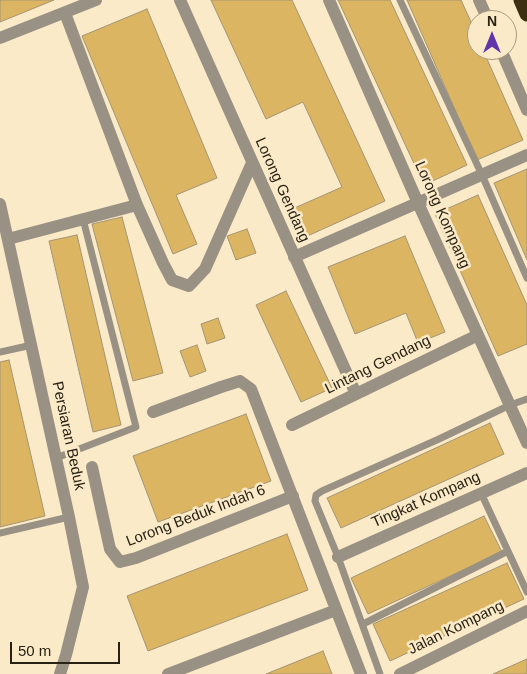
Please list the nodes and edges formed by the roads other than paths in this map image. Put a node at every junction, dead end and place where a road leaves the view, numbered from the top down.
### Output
1 (96, 0) edge
2 (180, 0) edge
3 (328, 0) edge
4 (400, 0) edge
5 (521, 0) edge
6 (65, 13) junction
7 (527, 14) edge
8 (0, 38) edge
9 (505, 60) edge
10 (527, 110) edge
11 (527, 155) edge
12 (252, 163) junction
13 (482, 175) junction
14 (418, 203) junction
15 (0, 204) edge
16 (137, 205) junction
17 (83, 219) junction
18 (8, 239) junction
19 (294, 257) junction
20 (527, 278) edge
21 (478, 335) junction
22 (32, 345) junction
23 (0, 352) edge
24 (356, 394) junction
25 (527, 399) edge
26 (510, 405) junction
27 (153, 412) dead end
28 (292, 425) dead end
29 (527, 443) edge
30 (56, 458) junction
31 (92, 467) dead end
32 (527, 473) edge
33 (481, 493) junction
34 (293, 496) junction
35 (70, 517) junction
36 (0, 533) edge
37 (508, 551) junction
38 (338, 557) junction
39 (527, 592) edge
40 (336, 610) junction
41 (527, 611) edge
42 (363, 624) junction
43 (60, 674) edge
44 (168, 674) edge
45 (361, 674) edge
46 (380, 674) edge
47 (400, 674) edge

1 - 6 street
2 - 12 street, Lorong Gendang
3 - 14 street, Lorong Kompang
4 - 13 lane
5 - 7 highway
6 - 8 street
6 - 16 street
9 - 10 street
11 - 13 street
12 - 16 street
12 - 19 street, Lorong Gendang
13 - 14 street
13 - 20 lane
14 - 19 street
14 - 21 street, Lorong Kompang
15 - 18 street, Persiaran Beduk
16 - 17 street
17 - 18 street
17 - 30 lane
18 - 22 street, Persiaran Beduk
19 - 24 street, Lorong Gendang
21 - 24 street, Lintang Gendang
21 - 26 street, Lorong Kompang
22 - 23 lane
22 - 30 street, Persiaran Beduk
24 - 28 street, Lintang Gendang
25 - 26 lane
26 - 29 street, Lorong Kompang
26 - 38 lane
27 - 34 street
30 - 35 street, Persiaran Beduk
31 - 34 street, Lorong Beduk Indah 6
32 - 33 street, Tingkat Kompang
33 - 37 lane
33 - 38 street, Tingkat Kompang
34 - 40 street
35 - 36 lane
35 - 43 street, Persiaran Beduk
37 - 39 lane
37 - 42 lane
38 - 42 lane
40 - 44 street
40 - 45 street
41 - 47 street, Jalan Kompang
42 - 46 lane

